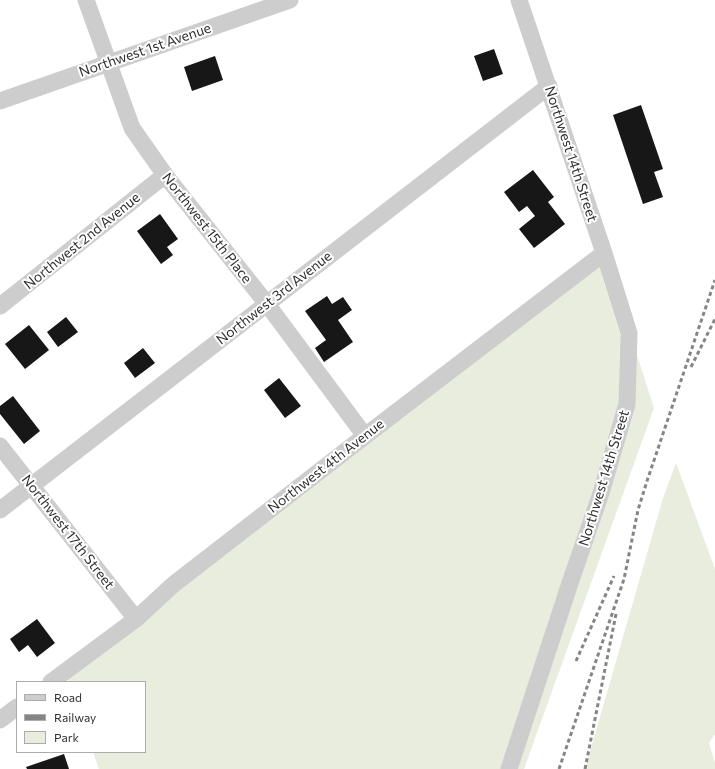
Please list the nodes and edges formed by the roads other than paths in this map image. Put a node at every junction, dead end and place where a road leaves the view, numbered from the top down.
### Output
1 (86, 0) edge
2 (290, 0) edge
3 (519, 0) edge
4 (109, 63) junction
5 (549, 86) junction
6 (0, 101) edge
7 (165, 175) junction
8 (604, 253) junction
9 (267, 304) junction
10 (0, 306) edge
11 (365, 436) junction
12 (0, 446) edge
13 (32, 485) junction
14 (0, 510) edge
15 (136, 619) junction
16 (52, 681) edge
17 (16, 709) edge
18 (0, 720) edge
19 (509, 769) edge

1 - 4 street, Northwest 15th Place
2 - 4 street, Northwest 1st Avenue
3 - 5 street, Northwest 14th Street
4 - 6 street, Northwest 1st Avenue
4 - 7 street, Northwest 15th Place
5 - 8 street, Northwest 14th Street
5 - 9 street, Northwest 3rd Avenue
7 - 9 street, Northwest 15th Place
7 - 10 street, Northwest 2nd Avenue
8 - 11 street, Northwest 4th Avenue
8 - 19 street, Northwest 14th Street
9 - 11 street, Northwest 15th Place
9 - 13 street, Northwest 3rd Avenue
11 - 15 street, Northwest 4th Avenue
12 - 13 street, Northwest 17th Street
13 - 14 street, Northwest 3rd Avenue
13 - 15 street, Northwest 17th Street
15 - 16 street, Northwest 4th Avenue
17 - 18 street

